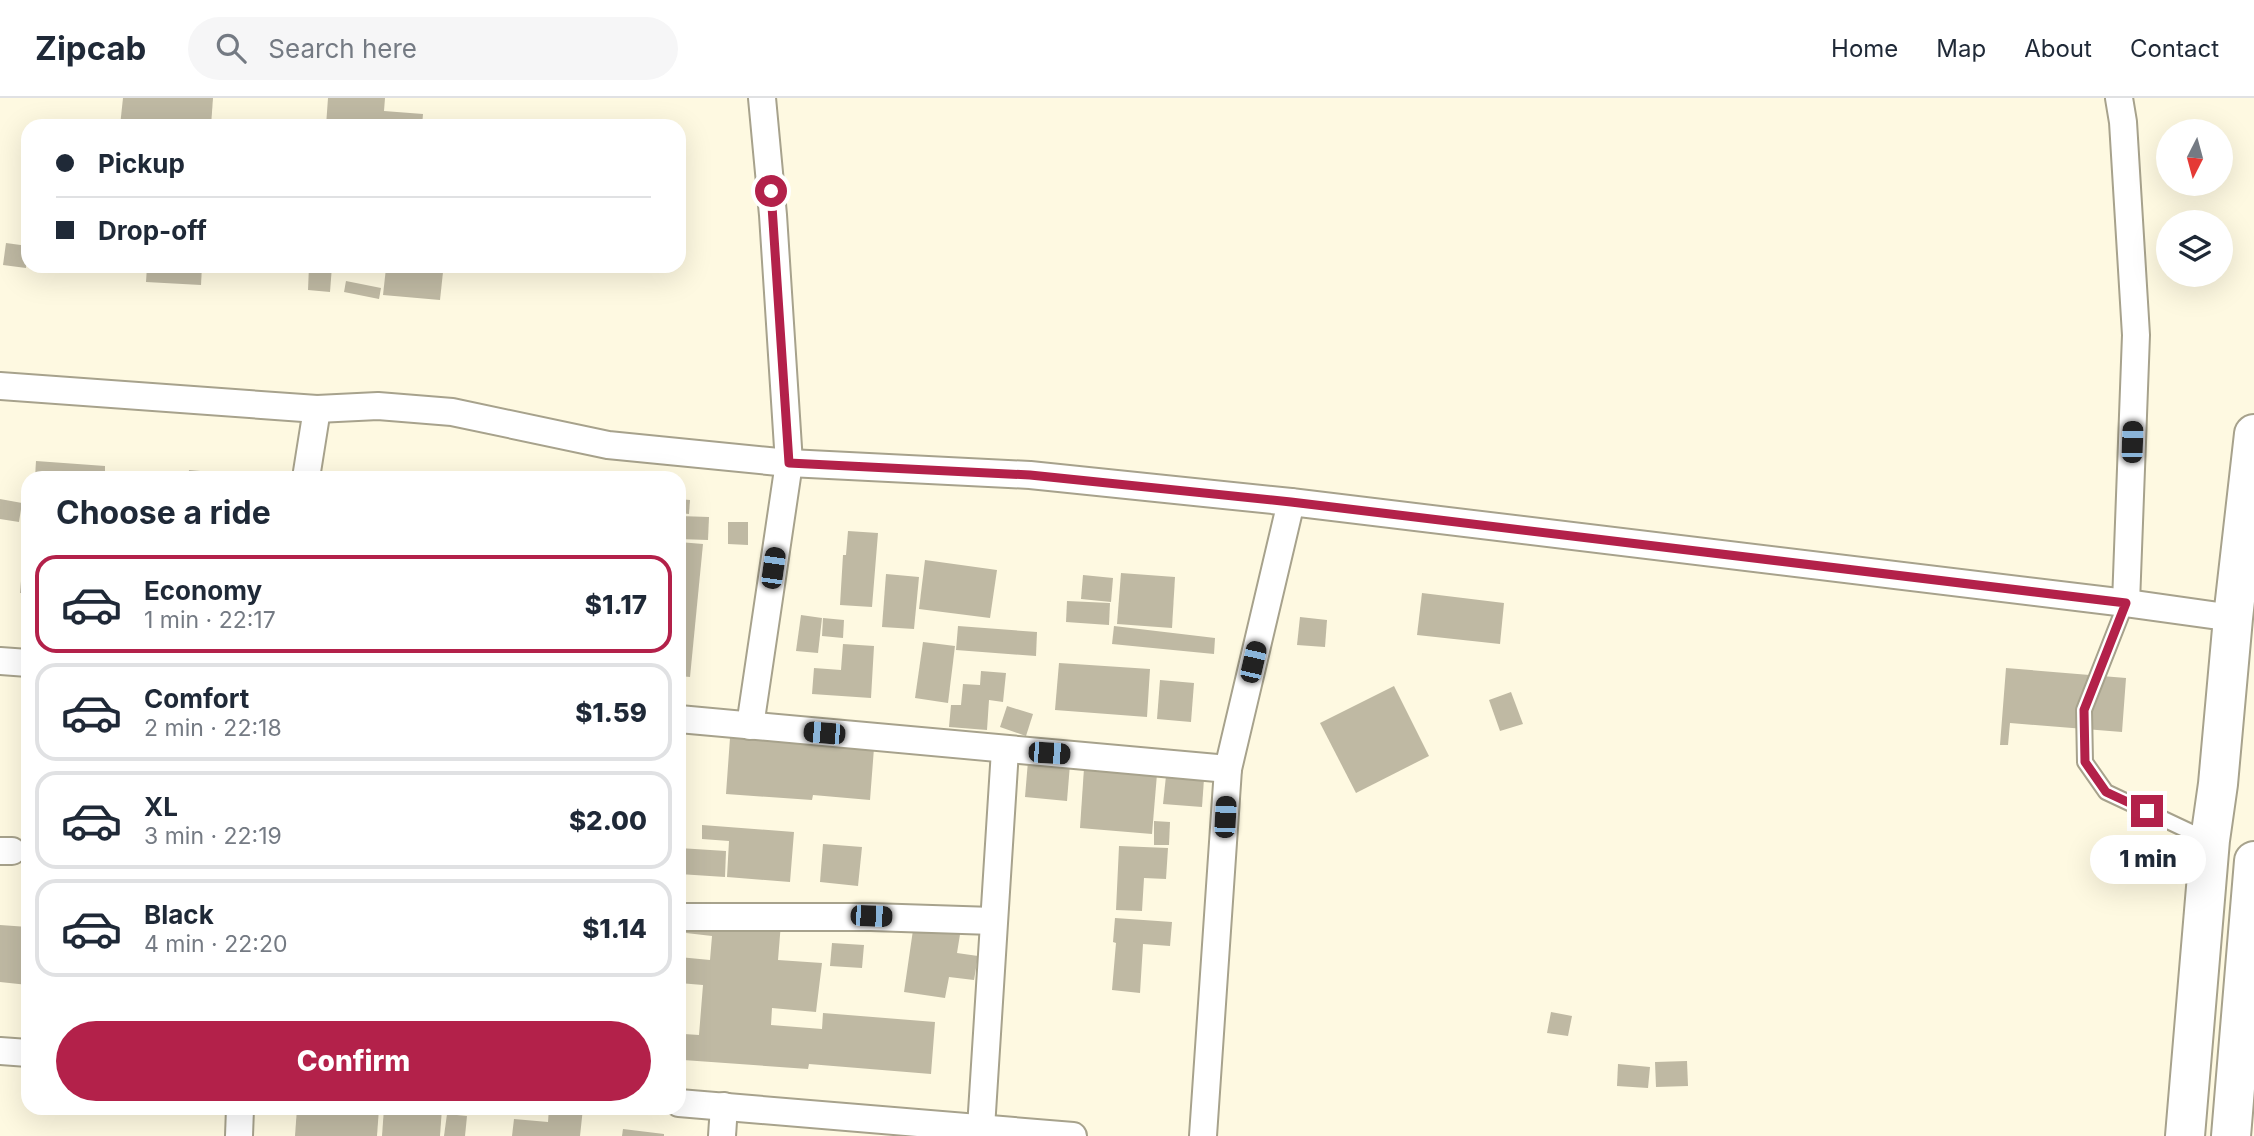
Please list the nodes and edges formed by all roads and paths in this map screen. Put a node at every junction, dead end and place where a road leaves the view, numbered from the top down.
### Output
1 (762, 98) edge
2 (2119, 98) edge
3 (0, 386) edge
4 (317, 409) junction
5 (2254, 435) edge
6 (789, 463) junction
7 (307, 471) edge
8 (1291, 502) junction
9 (2126, 603) junction
10 (2233, 618) junction
11 (0, 661) edge
12 (21, 662) edge
13 (686, 720) edge
14 (750, 726) junction
15 (1005, 750) junction
16 (1227, 769) junction
17 (2210, 840) junction
18 (2254, 861) edge
19 (686, 917) edge
20 (993, 921) junction
21 (0, 1051) edge
22 (21, 1052) edge
23 (686, 1103) edge
24 (724, 1106) junction
25 (240, 1115) edge
26 (981, 1128) junction
27 (239, 1136) edge
28 (722, 1136) edge
29 (1073, 1136) edge
30 (1203, 1136) edge
31 (2185, 1136) edge
32 (2231, 1136) edge

1 - 6 street
2 - 9 street
3 - 4 street
4 - 6 street
4 - 7 street
5 - 10 main road
6 - 8 street
6 - 14 street
8 - 9 street
8 - 16 street
9 - 10 street
9 - 17 lane
10 - 17 main road
11 - 12 street
13 - 14 street
14 - 15 street
15 - 16 street
15 - 20 street
16 - 30 street
17 - 31 main road
18 - 32 main road
19 - 20 street
20 - 26 street
21 - 22 street
23 - 24 street
24 - 26 street
24 - 28 street
25 - 27 street
26 - 29 street

